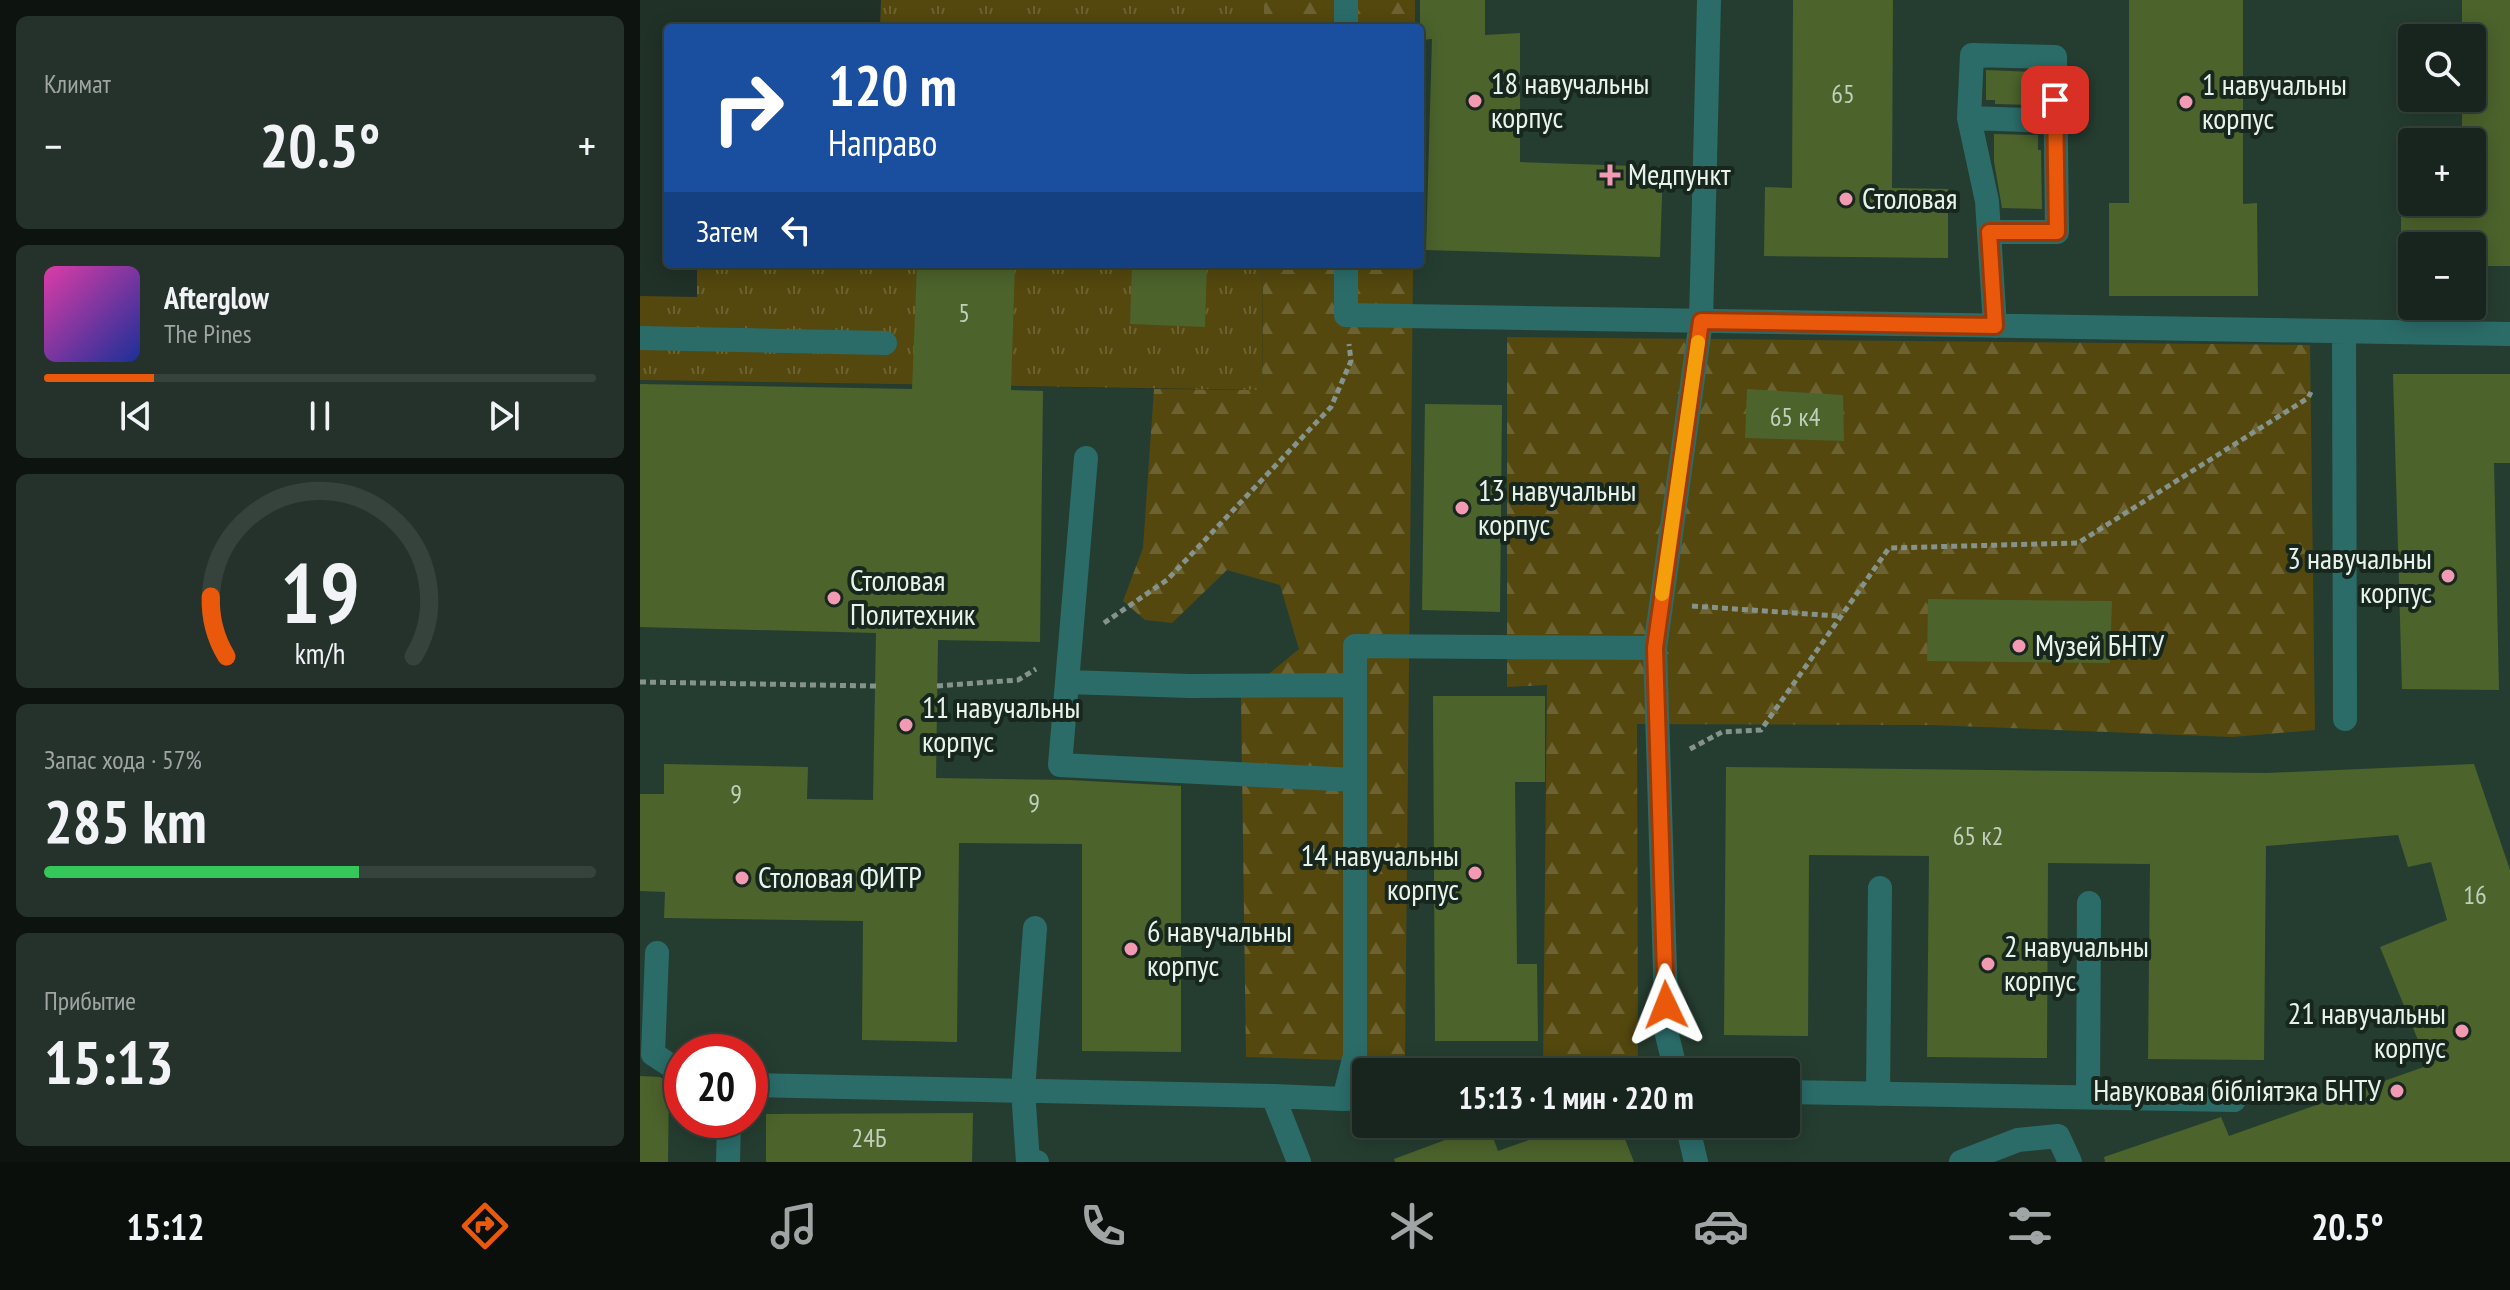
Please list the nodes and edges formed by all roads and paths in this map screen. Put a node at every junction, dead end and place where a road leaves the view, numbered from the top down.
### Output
1 (1346, 0) edge
2 (1709, 0) edge
3 (1346, 24) edge
4 (1969, 118) junction
5 (2056, 121) junction
6 (1989, 232) junction
7 (1346, 268) edge
8 (1346, 315) junction
9 (1701, 321) junction
10 (1995, 326) junction
11 (2344, 332) junction
12 (2510, 334) edge
13 (640, 338) edge
14 (885, 343) dead end
15 (2315, 384) dead end
16 (1086, 458) dead end
17 (1661, 604) junction
18 (1839, 616) junction
19 (1071, 645) junction
20 (1655, 648) junction
21 (640, 682) edge
22 (1067, 682) junction
23 (1355, 685) junction
24 (876, 686) dead end
25 (937, 686) dead end
26 (2345, 719) dead end
27 (1657, 766) junction
28 (1355, 780) junction
29 (1880, 888) dead end
30 (2089, 903) dead end
31 (1035, 928) dead end
32 (657, 953) dead end
33 (1355, 1058) edge
34 (1673, 1058) edge
35 (664, 1061) edge
36 (768, 1085) edge
37 (1023, 1090) junction
38 (1800, 1092) edge
39 (1878, 1094) junction
40 (1273, 1096) junction
41 (2088, 1097) junction
42 (1352, 1098) edge
43 (2234, 1100) dead end
44 (729, 1138) edge
45 (1690, 1138) edge
46 (728, 1162) edge
47 (1037, 1162) edge
48 (1299, 1162) edge
49 (1696, 1162) edge
50 (1961, 1162) edge
51 (2070, 1162) edge

1 - 3 lane
2 - 9 lane
4 - 5 lane
4 - 5 lane
4 - 6 lane
5 - 6 lane
6 - 10 lane
7 - 8 lane
8 - 9 lane
8 - 19 path
9 - 10 lane
9 - 17 lane
10 - 11 lane
11 - 12 lane
11 - 26 lane
13 - 14 lane
15 - 18 path
16 - 19 lane
17 - 18 path
17 - 20 lane
18 - 27 path
19 - 22 lane
19 - 25 path
20 - 23 lane
20 - 27 lane
21 - 24 path
22 - 23 lane
22 - 28 lane
23 - 28 lane
27 - 34 lane
28 - 33 lane
29 - 39 lane
30 - 41 lane
31 - 37 lane
32 - 35 lane
36 - 37 lane
37 - 40 lane
37 - 47 lane
38 - 39 lane
39 - 41 lane
40 - 42 lane
40 - 48 lane
41 - 43 lane
44 - 46 lane
45 - 49 lane
50 - 51 lane

